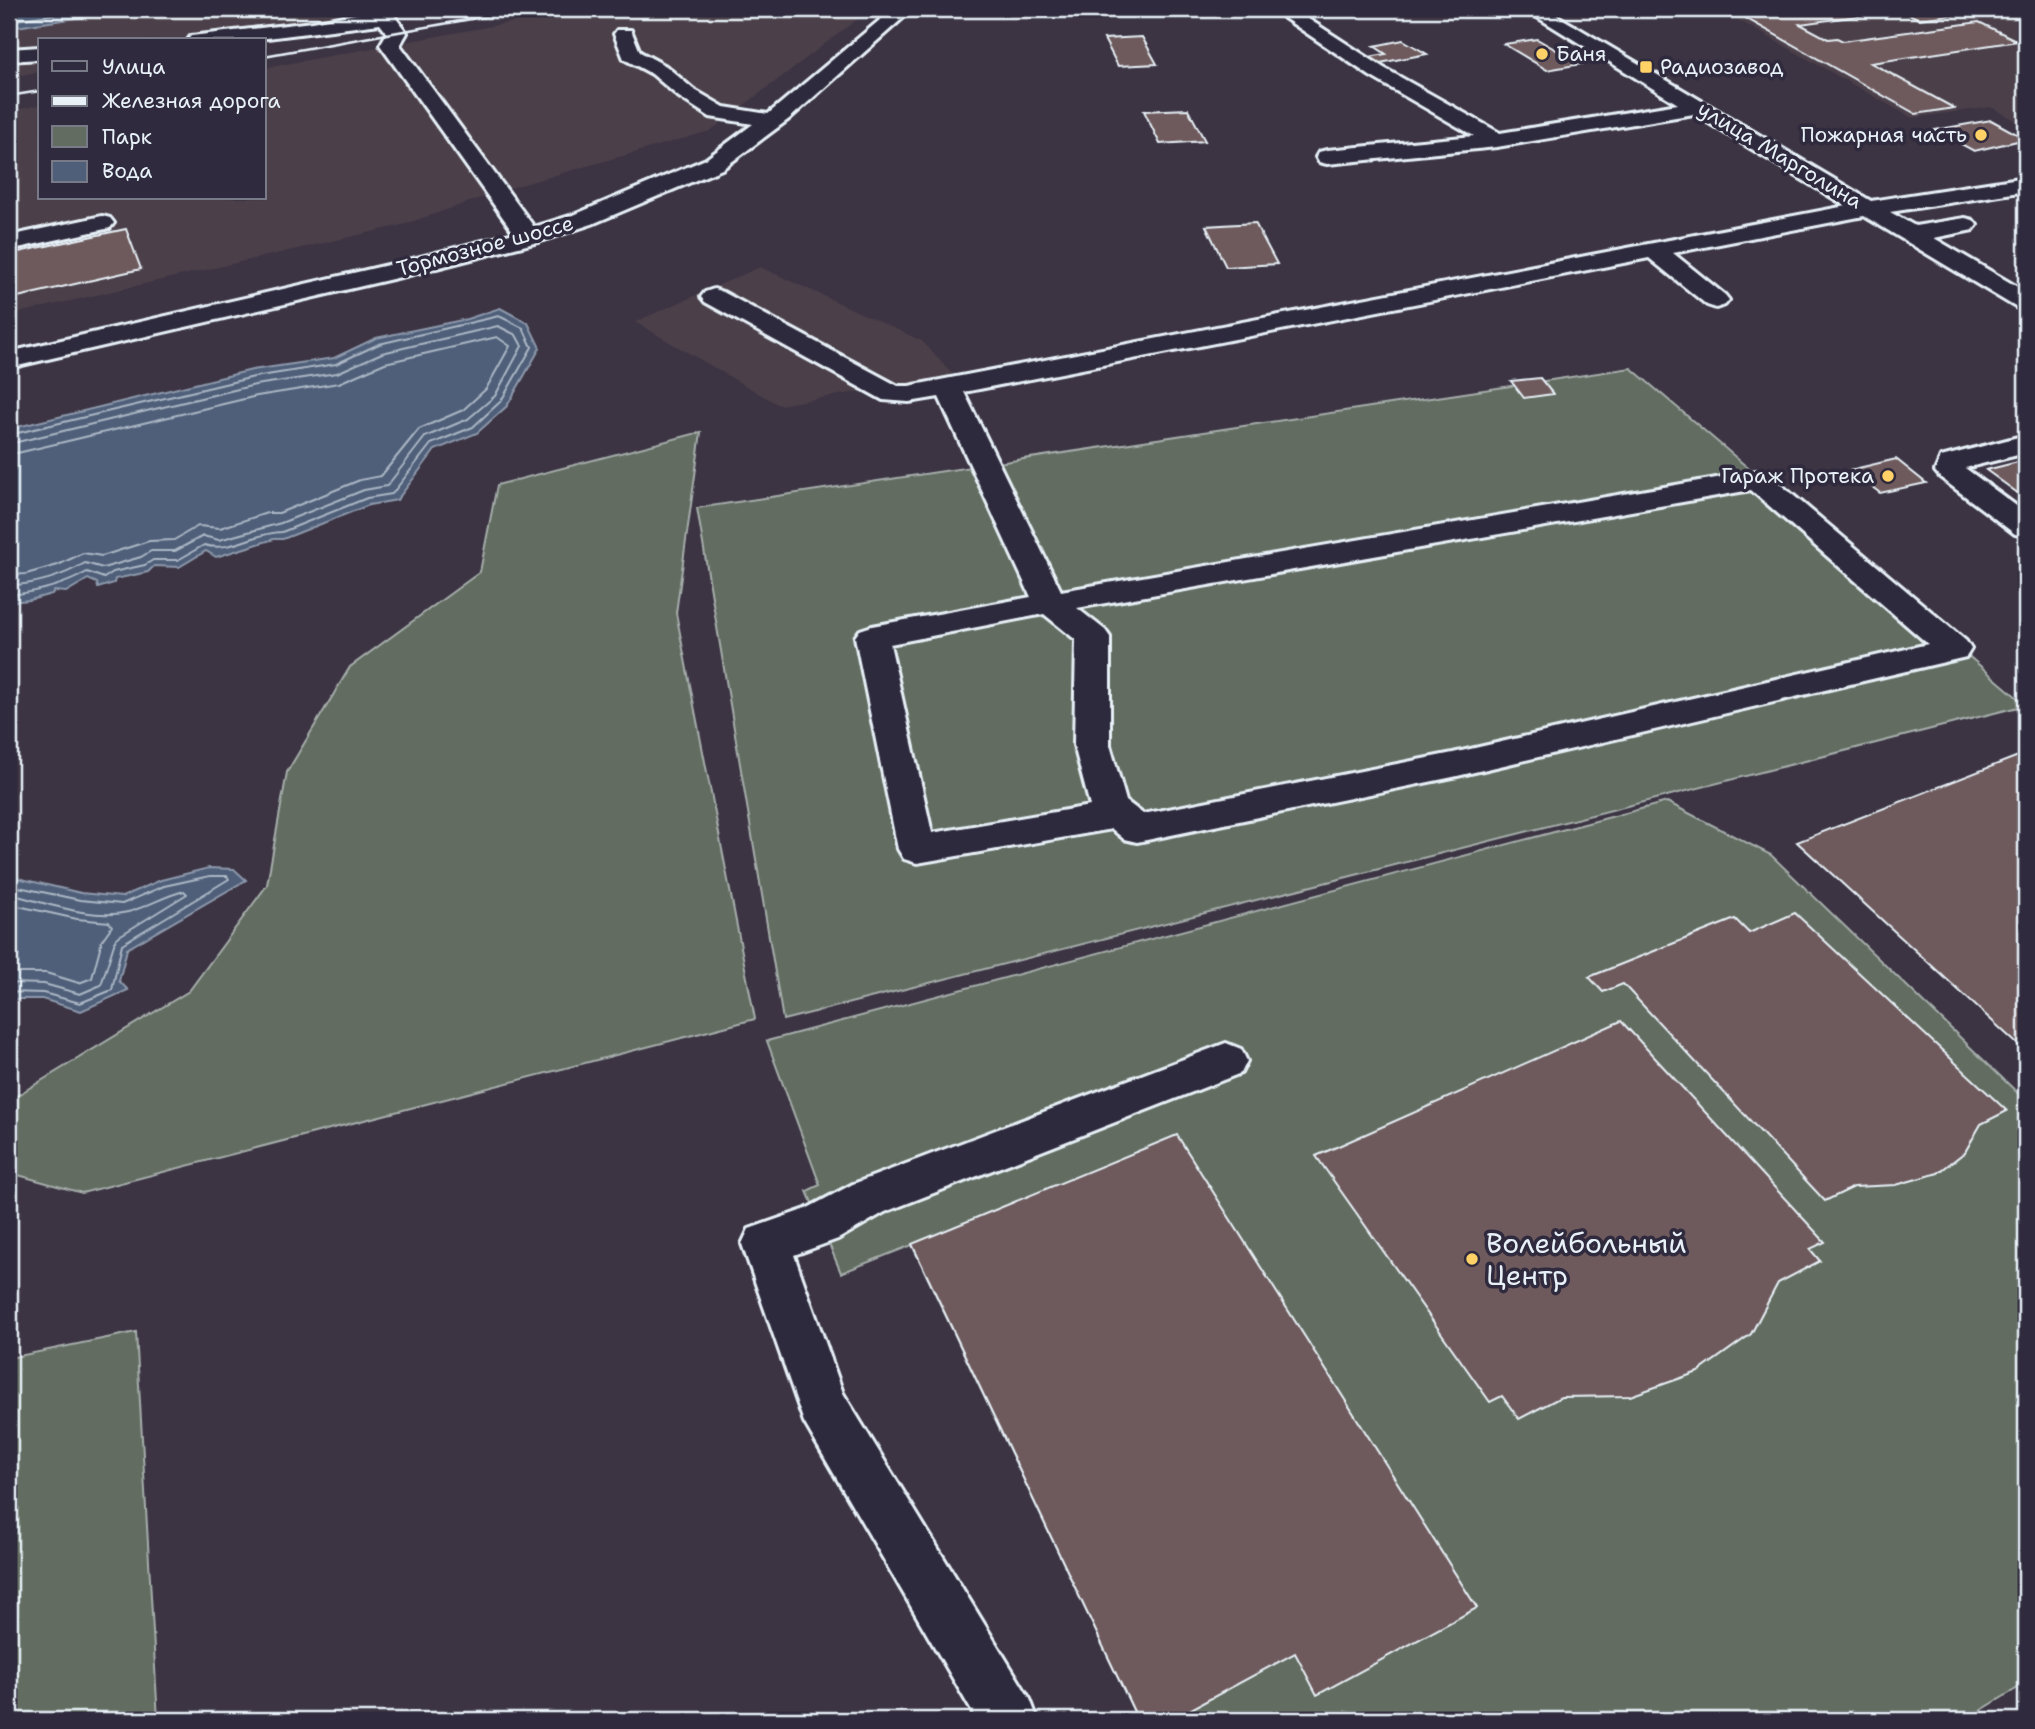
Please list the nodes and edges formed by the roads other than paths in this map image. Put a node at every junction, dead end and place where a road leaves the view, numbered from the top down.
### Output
1 (904, 9) edge
2 (1280, 9) edge
3 (1533, 9) edge
4 (624, 34) dead end
5 (217, 38) edge
6 (38, 52) edge
7 (9, 55) edge
8 (1698, 107) junction
9 (772, 121) junction
10 (1497, 140) junction
11 (1327, 156) dead end
12 (2026, 184) edge
13 (1870, 208) junction
14 (103, 223) dead end
15 (1965, 225) dead end
16 (1912, 234) junction
17 (529, 237) junction
18 (9, 243) edge
19 (1655, 251) junction
20 (714, 297) dead end
21 (1716, 300) dead end
22 (2026, 303) edge
23 (9, 360) edge
24 (949, 389) junction
25 (2026, 444) edge
26 (2026, 527) edge
27 (1050, 603) junction
28 (1118, 815) junction
29 (1226, 1061) dead end
30 (1009, 1720) edge

1 - 9 street, Тормозное шоссе
2 - 10 street
3 - 8 street, улица Марголина
4 - 9 street
5 - 17 street
6 - 7 street
8 - 10 street
8 - 13 street, улица Марголина
9 - 17 street, Тормозное шоссе
10 - 11 street
12 - 13 street
13 - 16 street, улица Марголина
13 - 19 street
14 - 18 street
15 - 16 street
16 - 22 street, улица Марголина
17 - 23 street, Тормозное шоссе
19 - 21 street
19 - 24 street
20 - 24 street
24 - 27 street
25 - 26 street
27 - 28 street
27 - 28 street
27 - 28 street
29 - 30 street

